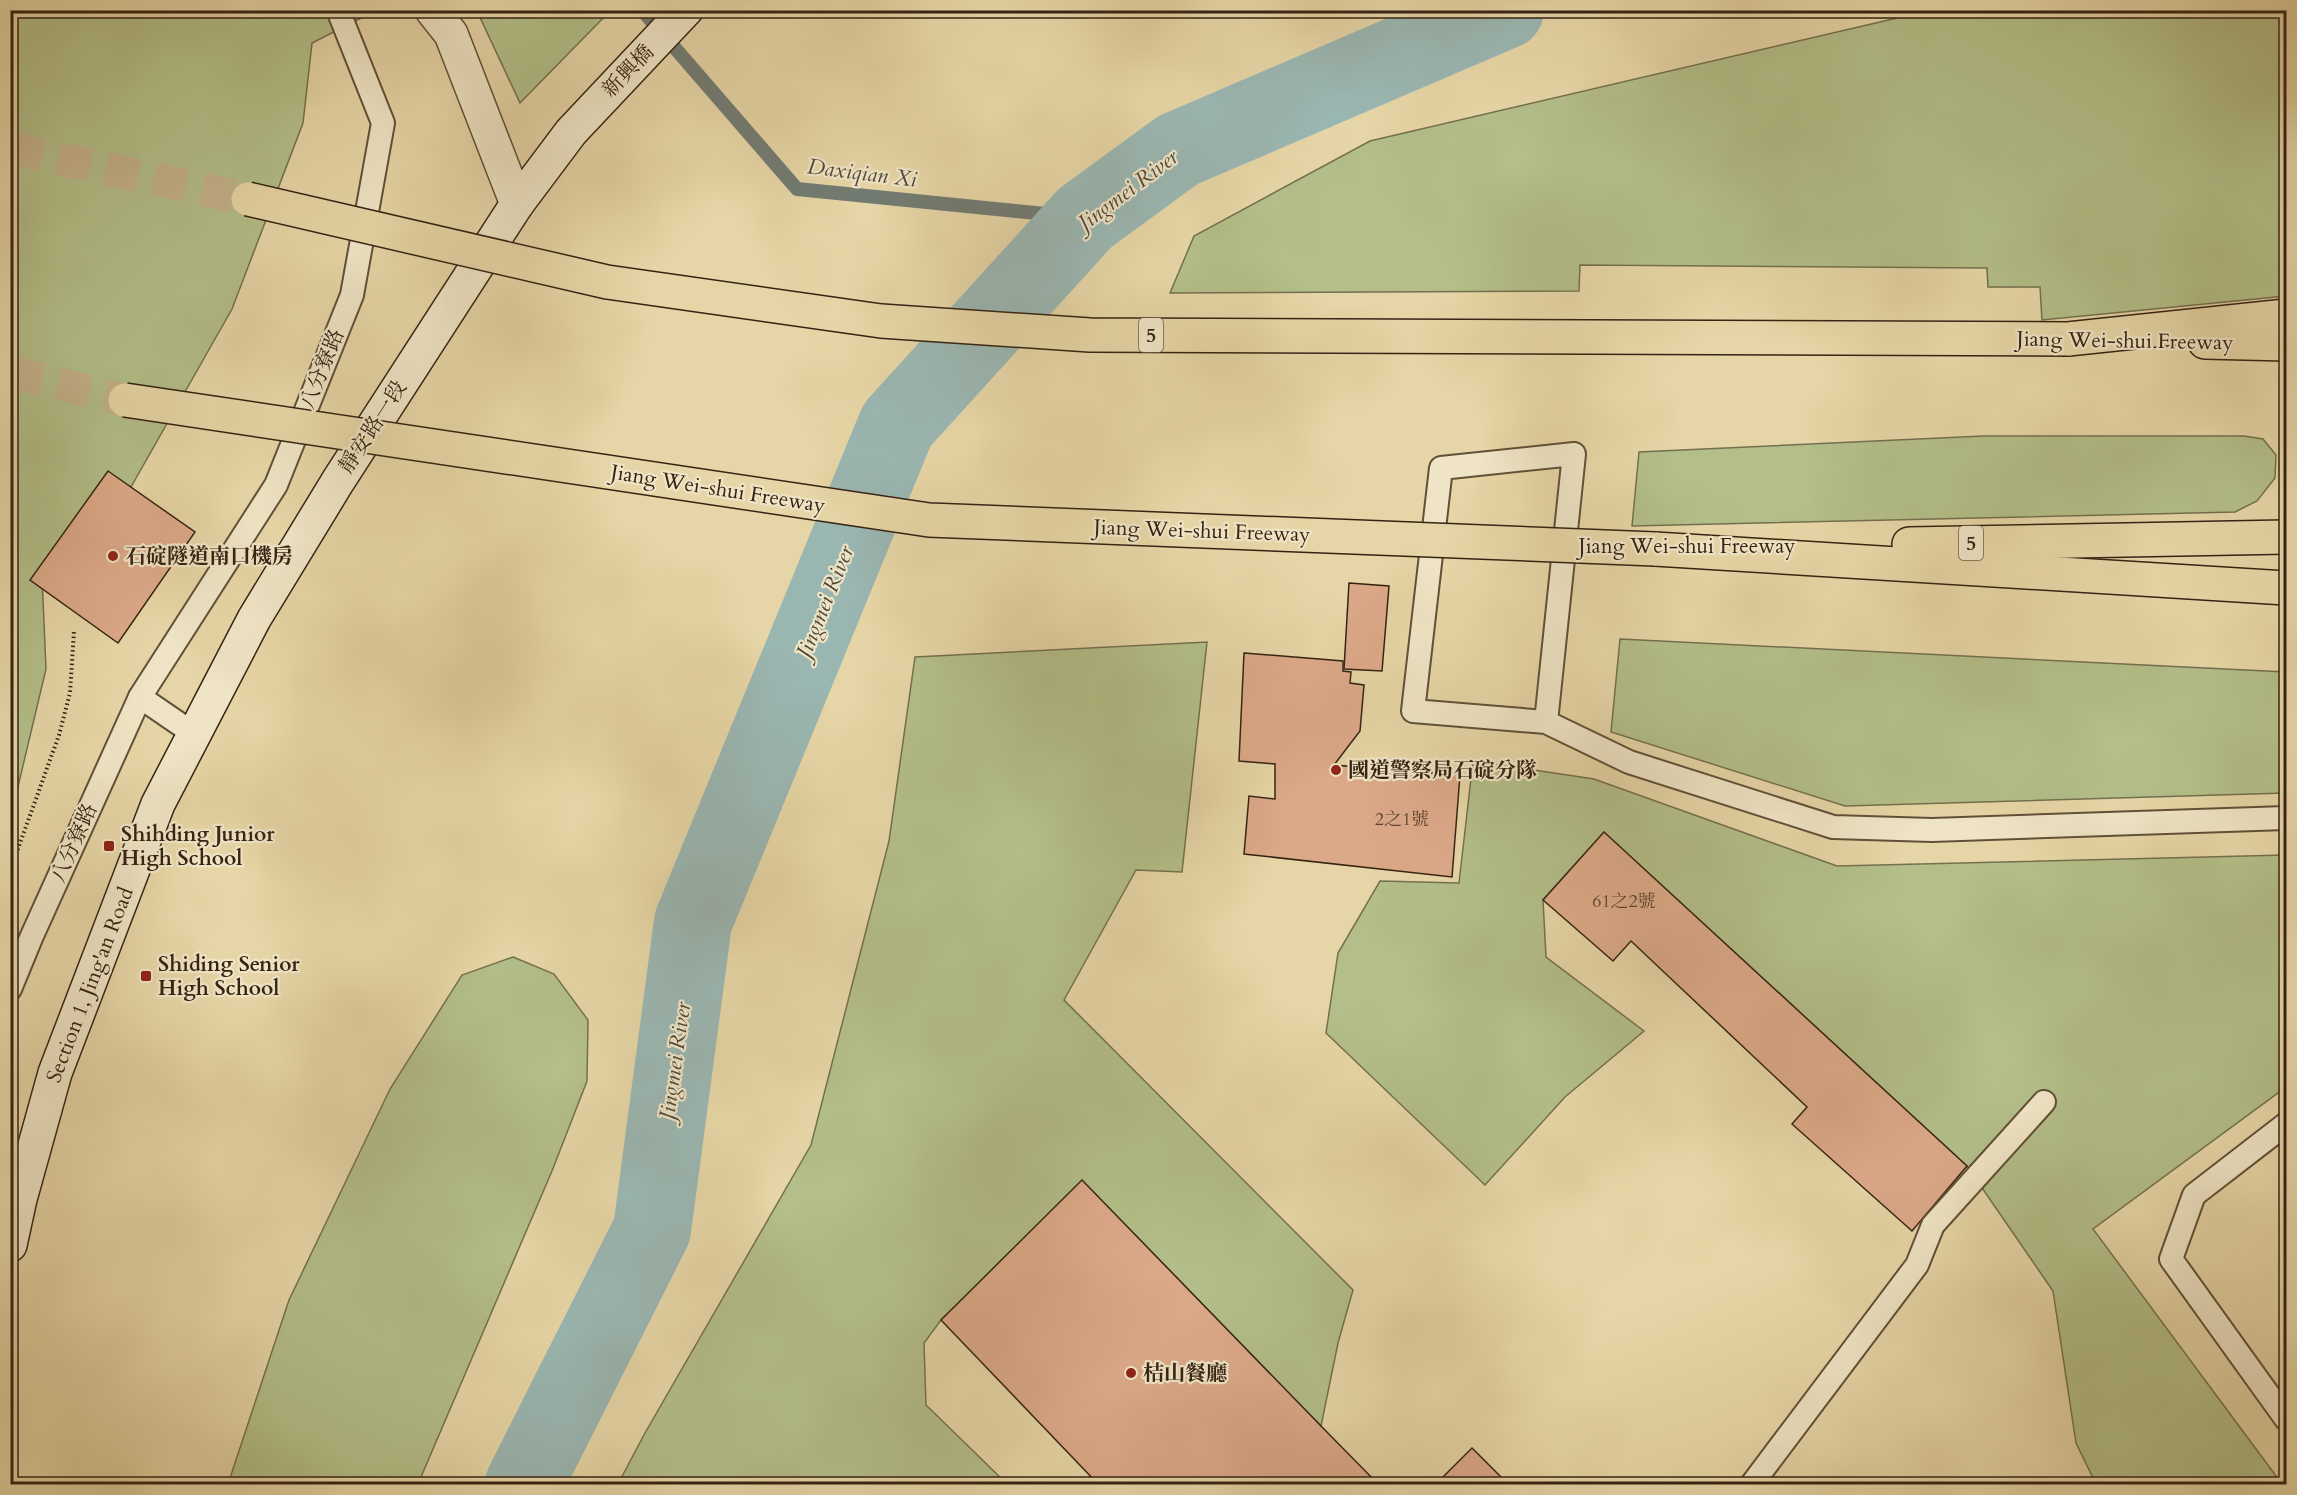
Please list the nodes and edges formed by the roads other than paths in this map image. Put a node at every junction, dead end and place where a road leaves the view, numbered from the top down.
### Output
1 (338, 10) edge
2 (432, 10) edge
3 (686, 10) edge
4 (571, 132) joint
5 (248, 199) tunnel mouth
6 (518, 204) junction
7 (2286, 316) edge
8 (2068, 339) junction
9 (2286, 344) edge
10 (125, 400) tunnel mouth
11 (2286, 537) edge
12 (1655, 549) junction
13 (2286, 588) edge
14 (140, 697) junction
15 (1546, 722) junction
16 (194, 734) junction
17 (2286, 818) edge
18 (10, 989) edge
19 (2044, 1102) dead end
20 (2286, 1124) edge
21 (10, 1245) edge
22 (2286, 1419) edge
23 (1752, 1485) edge

1 - 14 lane, 八分寮路
2 - 6 main road
3 - 4 main road, 新興橋
4 - 6 main road, 靜安路一段
5 - 8 highway, Jiang Wei-shui Freeway / 5, bridge
6 - 16 main road, 靜安路一段
7 - 8 highway
8 - 9 highway, Jiang Wei-shui Freeway / 5
10 - 12 highway, Jiang Wei-shui Freeway / 5, bridge
11 - 12 highway, Jiang Wei-shui Freeway / 5
12 - 13 highway
14 - 16 lane
14 - 18 lane, 八分寮路
15 - 15 lane
15 - 17 lane
16 - 21 main road, Section 1, Jing'an Road
19 - 23 lane
20 - 22 lane

